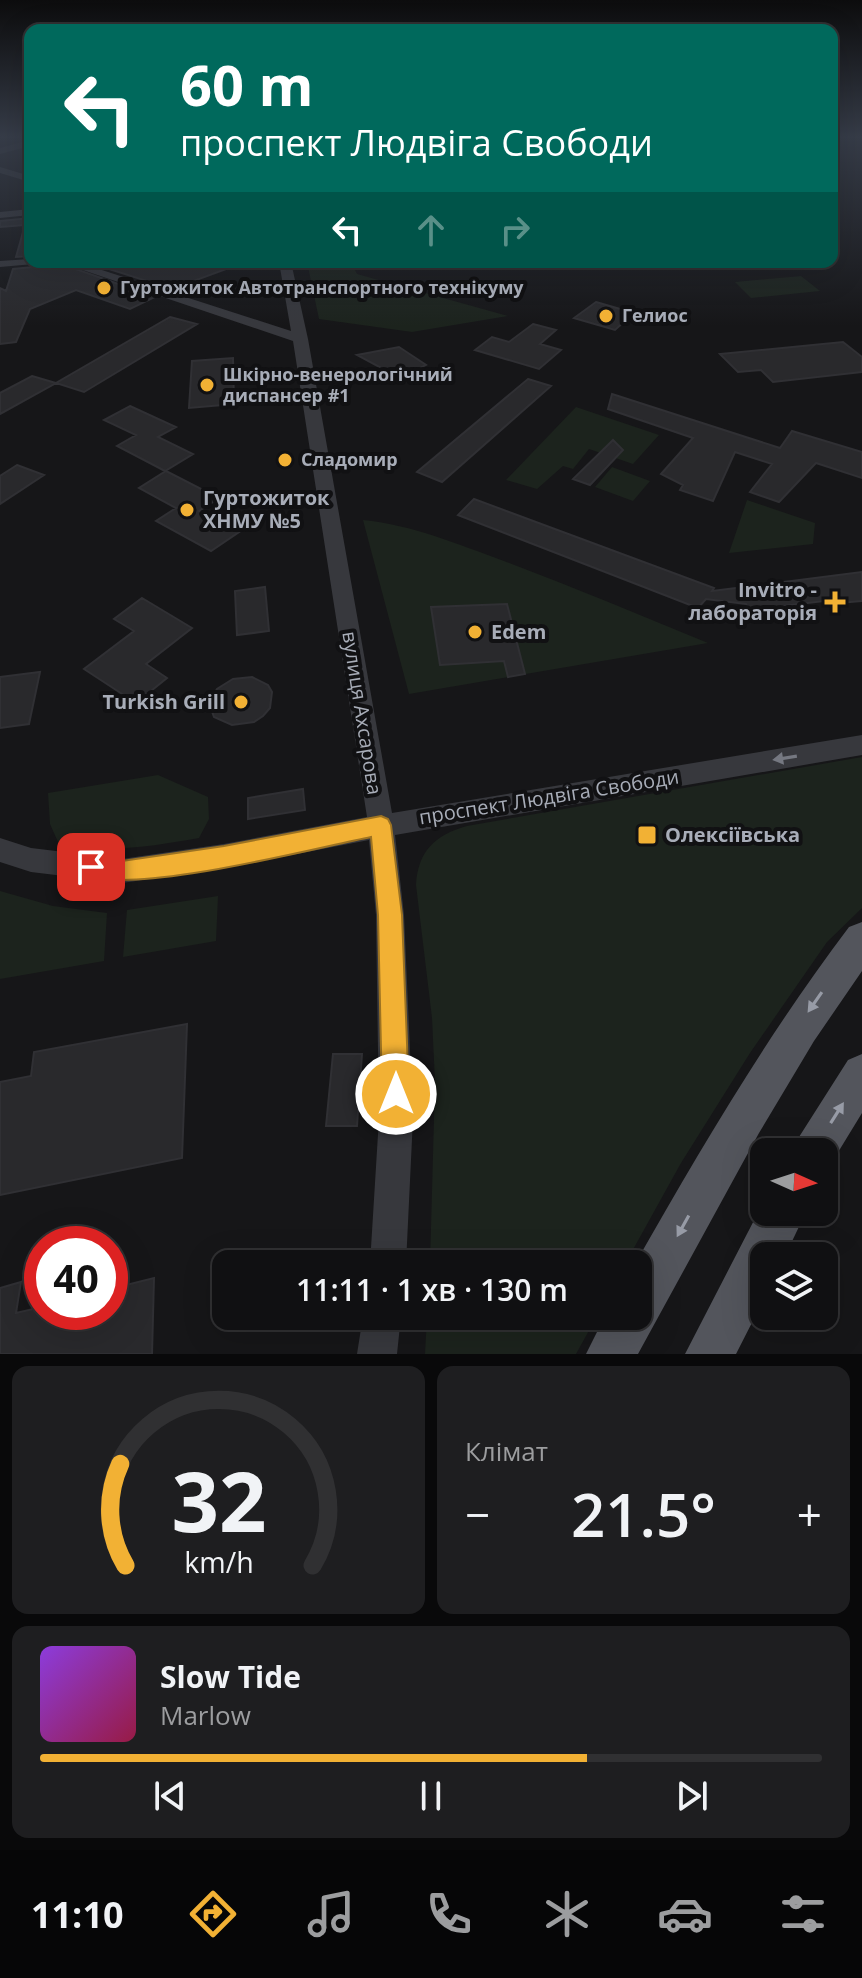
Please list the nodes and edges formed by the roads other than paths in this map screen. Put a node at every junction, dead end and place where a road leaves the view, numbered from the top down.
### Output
1 (24, 213) edge
2 (0, 215) edge
3 (24, 262) edge
4 (0, 264) edge
5 (83, 268) edge
6 (286, 268) edge
7 (301, 339) junction
8 (862, 745) edge
9 (381, 825) junction
10 (0, 850) edge
11 (862, 940) edge
12 (862, 1074) edge
13 (823, 1138) edge
14 (776, 1226) edge
15 (389, 1250) edge
16 (652, 1280) edge
17 (380, 1330) edge
18 (624, 1330) edge
19 (377, 1354) edge
20 (611, 1354) edge
21 (710, 1354) edge

1 - 2 street
3 - 4 street
5 - 7 street
6 - 7 street, вулиця Ахсарова
7 - 9 street, вулиця Ахсарова
8 -> 9 street, проспект Людвіга Свободи
9 - 10 street, проспект Людвіга Свободи
9 - 15 street, вулиця Ахсарова
11 -> 16 main road
13 -> 12 main road
14 - 21 main road
17 - 19 street
18 - 20 main road

